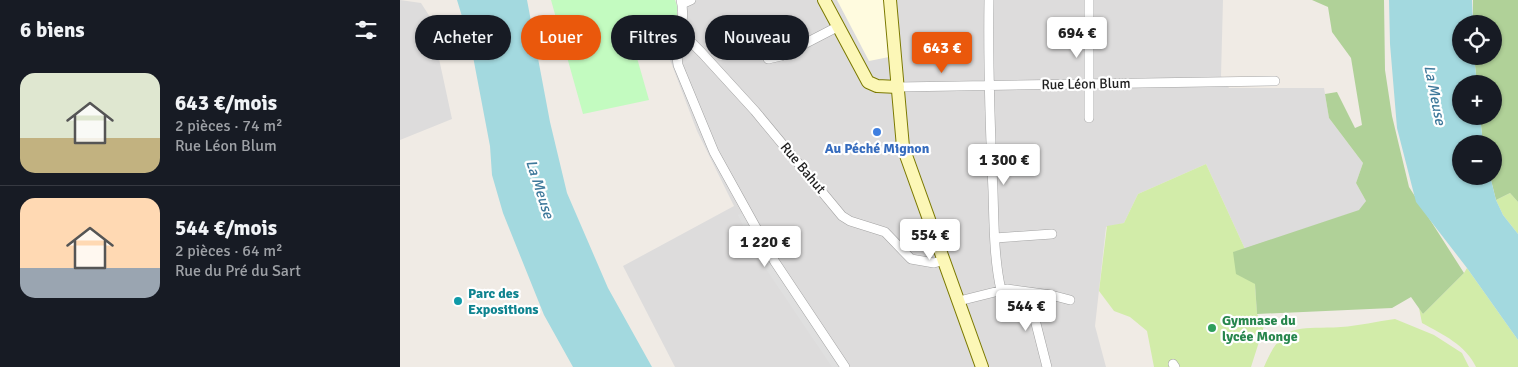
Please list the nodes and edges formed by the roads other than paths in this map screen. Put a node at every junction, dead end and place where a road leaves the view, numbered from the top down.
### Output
1 (691, 0) edge
2 (824, 0) edge
3 (890, 0) edge
4 (989, 0) edge
5 (1089, 0) edge
6 (681, 2) edge
7 (682, 15) edge
8 (839, 26) junction
9 (809, 42) edge
10 (695, 46) edge
11 (677, 60) edge
12 (1275, 80) dead end
13 (988, 85) junction
14 (1090, 85) junction
15 (898, 87) junction
16 (1089, 118) dead end
17 (1052, 234) dead end
18 (995, 238) junction
19 (944, 260) junction
20 (1001, 290) junction
21 (1028, 292) junction
22 (1070, 300) dead end
23 (959, 301) junction
24 (845, 367) edge
25 (982, 367) edge
26 (1047, 367) edge

1 - 6 street
2 - 8 main road
3 - 15 main road
4 - 13 street
5 - 14 street
6 - 7 street
8 - 9 street
8 - 15 main road
10 - 19 street, Rue Bahut
11 - 24 street
12 - 14 street, Rue Léon Blum
13 - 14 street, Rue Léon Blum
13 - 15 street, Rue Léon Blum
13 - 18 street
14 - 16 street
15 - 19 main road
17 - 18 street
18 - 20 street
19 - 23 main road
20 - 21 street
20 - 23 street
21 - 22 street
21 - 26 street
23 - 25 main road

